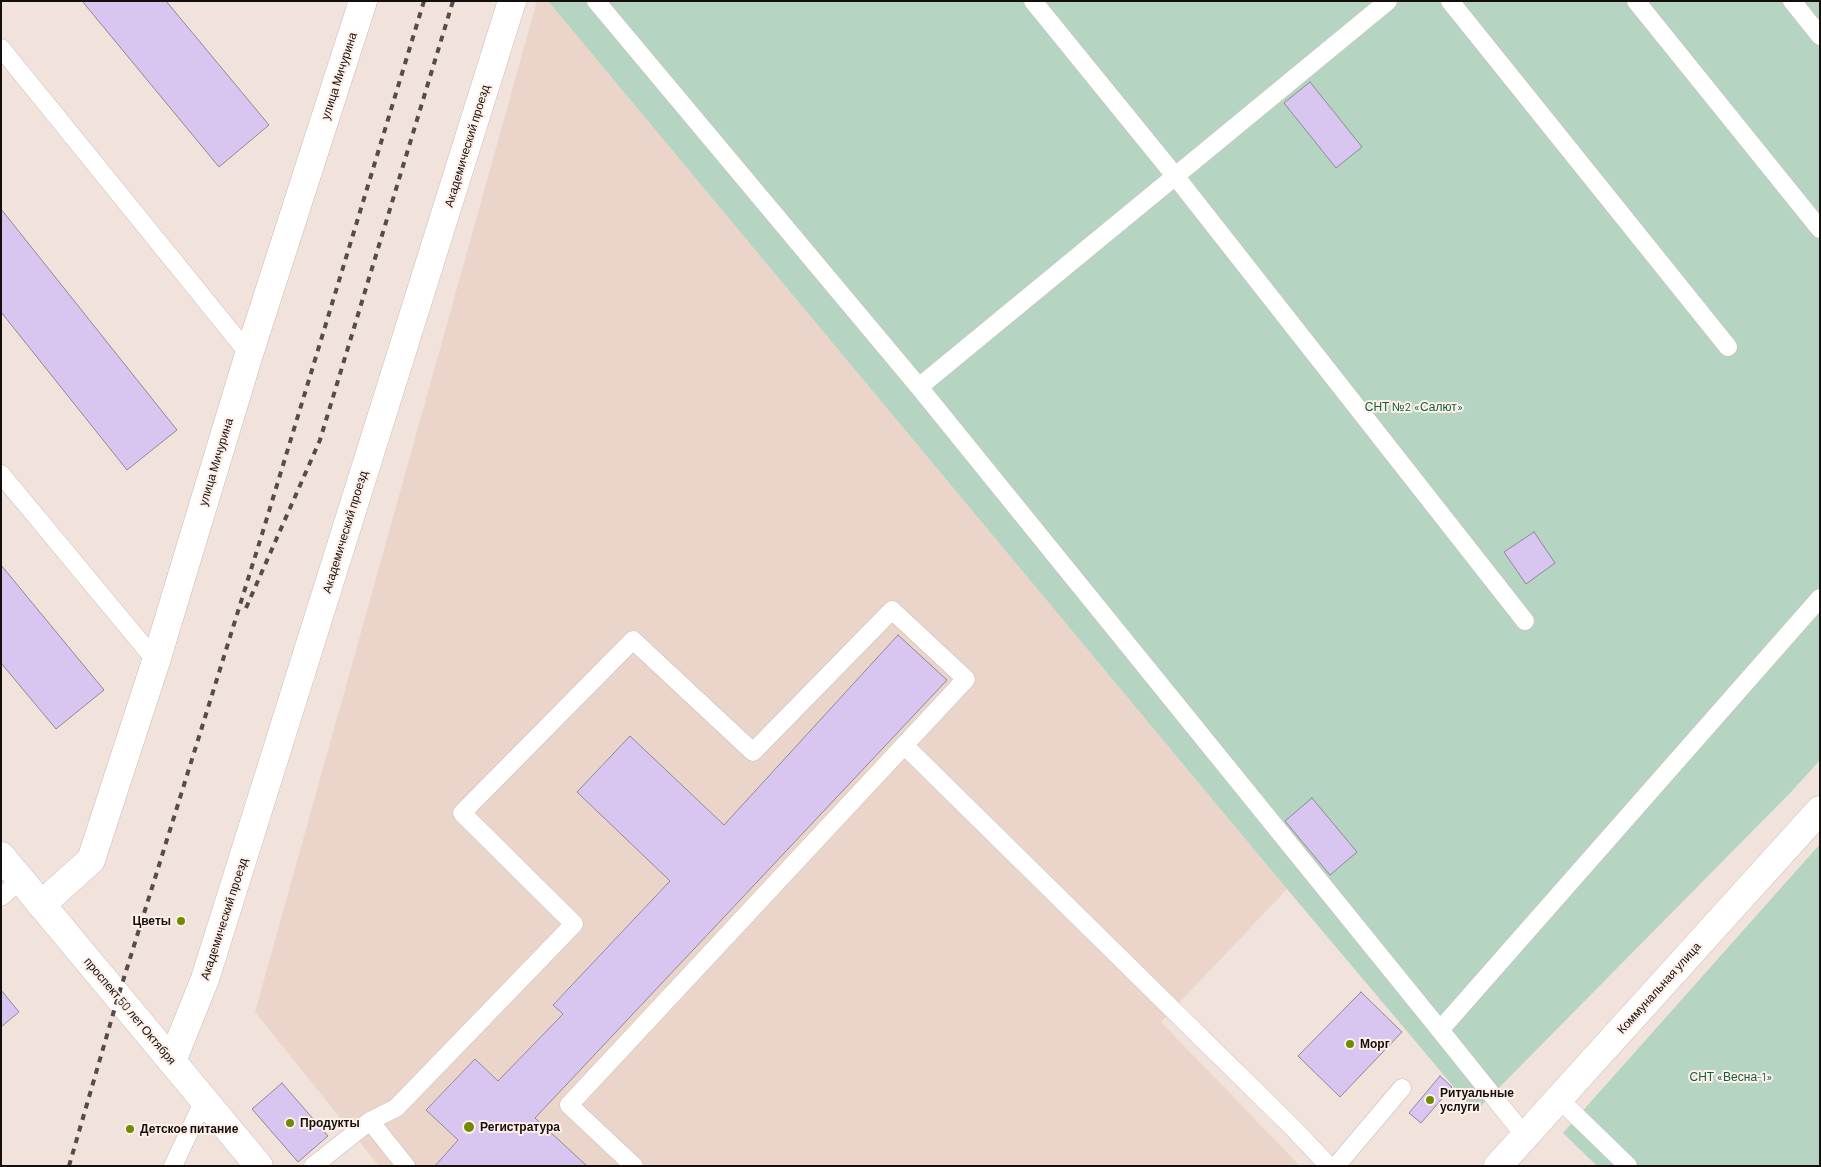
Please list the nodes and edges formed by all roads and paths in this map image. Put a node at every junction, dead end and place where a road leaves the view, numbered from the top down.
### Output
1 (512, 1) edge
2 (596, 1) edge
3 (1033, 1) edge
4 (1388, 1) edge
5 (1450, 1) edge
6 (1636, 1) edge
7 (1792, 1) edge
8 (361, 3) edge
9 (1820, 36) edge
10 (1, 48) edge
11 (1176, 177) junction
12 (1820, 229) edge
13 (1728, 347) dead end
14 (249, 354) junction
15 (918, 387) junction
16 (1, 474) edge
17 (1820, 598) edge
18 (1526, 621) dead end
19 (156, 661) junction
20 (905, 746) junction
21 (1820, 810) edge
22 (1, 856) edge
23 (11, 888) edge
24 (42, 905) junction
25 (1440, 1030) junction
26 (172, 1061) junction
27 (1402, 1088) dead end
28 (1559, 1099) junction
29 (204, 1100) junction
30 (370, 1121) junction
31 (1525, 1136) junction
32 (173, 1166) edge
33 (259, 1166) edge
34 (313, 1166) edge
35 (406, 1166) edge
36 (634, 1166) edge
37 (1329, 1166) edge
38 (1336, 1166) edge
39 (1498, 1166) edge
40 (1628, 1166) edge

1 - 26 street, Академический проезд
2 - 15 lane
3 - 11 lane
4 - 11 lane
5 - 13 lane
6 - 12 lane
7 - 9 lane
8 - 14 street, улица Мичурина
10 - 14 lane
11 - 15 lane
11 - 18 lane
14 - 19 street, улица Мичурина
15 - 25 lane
16 - 19 lane
17 - 25 lane
19 - 24 street, улица Мичурина
20 - 30 lane
20 - 36 lane
20 - 37 lane
21 - 28 street, Коммунальная улица
22 - 23 street, проспект 50 лет Октября
23 - 24 street, проспект 50 лет Октября
24 - 26 street, проспект 50 лет Октября
25 - 31 lane
26 - 29 street, проспект 50 лет Октября
27 - 38 lane
28 - 31 street, Коммунальная улица
28 - 40 lane
29 - 32 lane
29 - 33 street, проспект 50 лет Октября
30 - 34 lane
30 - 35 lane
31 - 39 street, Коммунальная улица

